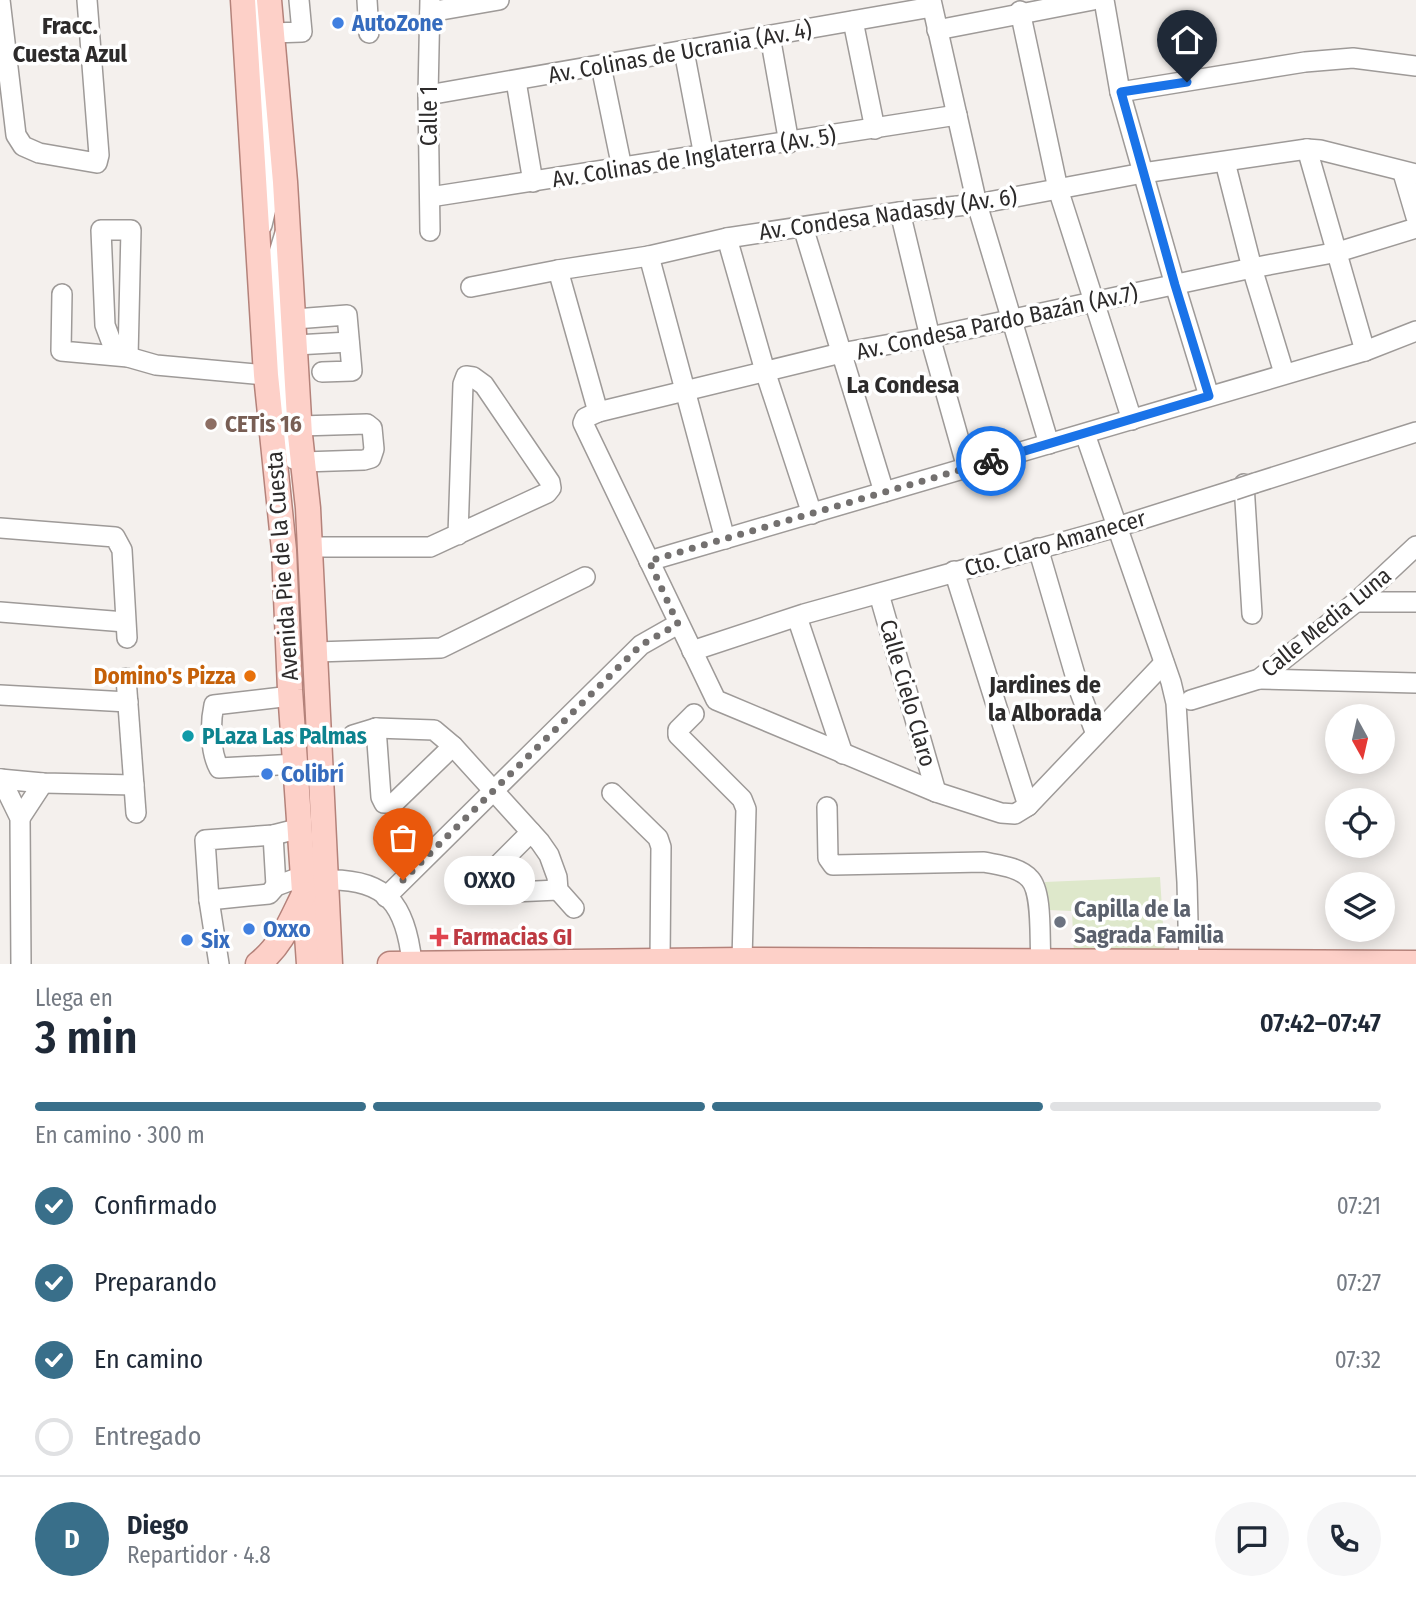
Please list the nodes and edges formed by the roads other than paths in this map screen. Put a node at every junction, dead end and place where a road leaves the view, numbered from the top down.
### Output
1 (0, 0) edge
2 (87, 0) edge
3 (243, 0) edge
4 (256, 0) edge
5 (269, 0) edge
6 (299, 0) edge
7 (367, 0) edge
8 (499, 0) edge
9 (1093, 0) edge
10 (1104, 0) edge
11 (931, 4) edge
12 (430, 6) edge
13 (1020, 12) junction
14 (853, 21) junction
15 (937, 30) junction
16 (272, 33) junction
17 (369, 33) dead end
18 (770, 36) junction
19 (684, 51) junction
20 (601, 66) junction
21 (1416, 66) edge
22 (516, 81) junction
23 (1121, 92) junction
24 (428, 95) junction
25 (957, 115) junction
26 (875, 130) junction
27 (789, 143) junction
28 (1307, 149) junction
29 (704, 156) junction
30 (1225, 162) junction
31 (622, 168) junction
32 (1143, 173) junction
33 (1410, 174) edge
34 (533, 182) junction
35 (1058, 189) junction
36 (430, 197) junction
37 (976, 204) junction
38 (900, 212) junction
39 (1416, 217) edge
40 (288, 223) junction
41 (803, 227) junction
42 (1416, 228) edge
43 (430, 231) dead end
44 (727, 238) junction
45 (258, 242) junction
46 (1338, 252) junction
47 (649, 256) junction
48 (1252, 268) junction
49 (558, 270) junction
50 (1175, 285) junction
51 (471, 287) dead end
52 (62, 294) dead end
53 (1093, 302) junction
54 (295, 319) junction
55 (1011, 320) junction
56 (1416, 331) edge
57 (930, 337) junction
58 (349, 342) junction
59 (296, 345) junction
60 (1364, 351) junction
61 (841, 353) junction
62 (128, 357) junction
63 (266, 371) junction
64 (322, 372) dead end
65 (765, 372) junction
66 (1283, 373) junction
67 (684, 391) junction
68 (1209, 396) junction
69 (590, 417) junction
70 (1132, 420) junction
71 (300, 426) junction
72 (1416, 432) edge
73 (1085, 434) junction
74 (1049, 444) junction
75 (303, 462) junction
76 (967, 468) junction
77 (1245, 486) junction
78 (884, 492) junction
79 (307, 508) junction
80 (812, 514) junction
81 (1117, 527) junction
82 (0, 528) edge
83 (458, 535) junction
84 (724, 539) junction
85 (1416, 546) edge
86 (310, 547) junction
87 (1038, 548) junction
88 (649, 561) junction
89 (954, 571) junction
90 (585, 577) dead end
91 (879, 594) junction
92 (1356, 602) junction
93 (1416, 602) edge
94 (0, 612) edge
95 (1252, 614) dead end
96 (797, 617) junction
97 (678, 624) junction
98 (692, 651) junction
99 (316, 652) junction
100 (1164, 663) junction
101 (126, 678) dead end
102 (1259, 679) junction
103 (1416, 683) edge
104 (0, 695) edge
105 (291, 696) junction
106 (1191, 700) dead end
107 (128, 702) junction
108 (694, 714) dead end
109 (376, 728) junction
110 (1096, 734) junction
111 (353, 735) dead end
112 (453, 746) junction
113 (842, 754) junction
114 (297, 764) junction
115 (0, 779) edge
116 (43, 783) junction
117 (134, 785) junction
118 (492, 791) junction
119 (936, 792) junction
120 (612, 793) dead end
121 (299, 797) junction
122 (1028, 806) junction
123 (827, 807) dead end
124 (136, 813) dead end
125 (20, 818) junction
126 (301, 828) junction
127 (531, 832) junction
128 (273, 835) junction
129 (311, 883) junction
130 (276, 886) junction
131 (558, 890) junction
132 (386, 897) junction
133 (209, 900) junction
134 (574, 908) dead end
135 (742, 960) junction
136 (1041, 960) junction
137 (660, 961) junction
138 (401, 963) edge
139 (526, 963) edge
140 (1189, 963) edge
141 (1416, 963) edge
142 (21, 964) edge
143 (219, 964) edge
144 (258, 964) edge
145 (309, 964) edge
146 (321, 964) edge
147 (330, 964) edge

1 - 2 street
3 - 45 main road, Avenida Pie de la Cuesta
4 - 45 street
5 - 16 main road, Avenida Pie de la Cuesta
6 - 16 street
7 - 17 street
8 - 12 street
9 - 13 street
10 - 23 street
11 - 14 street, Av. Colinas de Ucrania (Av. 4)
11 - 15 street
12 - 24 street, Calle 1
13 - 15 street
13 - 35 street
14 - 18 street, Av. Colinas de Ucrania (Av. 4)
14 - 26 street
15 - 25 street
16 - 40 main road, Avenida Pie de la Cuesta
18 - 19 street, Av. Colinas de Ucrania (Av. 4)
18 - 27 street
19 - 20 street, Av. Colinas de Ucrania (Av. 4)
19 - 29 street
20 - 22 street, Av. Colinas de Ucrania (Av. 4)
20 - 31 street
21 - 23 street
22 - 24 street, Av. Colinas de Ucrania (Av. 4)
22 - 34 street
23 - 32 street
24 - 36 street, Calle 1
25 - 26 street, Av. Colinas de Inglaterra (Av. 5)
25 - 37 street
26 - 27 street, Av. Colinas de Inglaterra (Av. 5)
27 - 29 street, Av. Colinas de Inglaterra (Av. 5)
28 - 30 street, Av. Condesa Nadasdy (Av. 6)
28 - 33 street, Av. Condesa Nadasdy (Av. 6)
28 - 46 street
29 - 31 street, Av. Colinas de Inglaterra (Av. 5)
30 - 32 street, Av. Condesa Nadasdy (Av. 6)
30 - 48 street
31 - 34 street, Av. Colinas de Inglaterra (Av. 5)
32 - 35 street, Av. Condesa Nadasdy (Av. 6)
32 - 50 street
33 - 39 street
34 - 36 street, Av. Colinas de Inglaterra (Av. 5)
35 - 37 street, Av. Condesa Nadasdy (Av. 6)
35 - 53 street
36 - 43 street, Calle 1
37 - 38 street, Av. Condesa Nadasdy (Av. 6)
37 - 55 street
38 - 41 street, Av. Condesa Nadasdy (Av. 6)
38 - 57 street
40 - 54 main road, Avenida Pie de la Cuesta
40 - 79 street
41 - 44 street, Av. Condesa Nadasdy (Av. 6)
41 - 61 street
42 - 46 street, Av. Condesa Pardo Bazán (Av.7)
44 - 47 street, Av. Condesa Nadasdy (Av. 6)
44 - 65 street
45 - 63 main road, Avenida Pie de la Cuesta
46 - 48 street, Av. Condesa Pardo Bazán (Av.7)
46 - 60 street
47 - 49 street, Av. Condesa Nadasdy (Av. 6)
47 - 67 street
48 - 50 street, Av. Condesa Pardo Bazán (Av.7)
48 - 66 street
49 - 51 street, Av. Condesa Nadasdy (Av. 6)
49 - 69 street
50 - 53 street, Av. Condesa Pardo Bazán (Av.7)
50 - 68 street
52 - 62 street
53 - 55 street, Av. Condesa Pardo Bazán (Av.7)
53 - 70 street
54 - 58 street
54 - 59 main road, Avenida Pie de la Cuesta
55 - 57 street, Av. Condesa Pardo Bazán (Av.7)
55 - 74 street
56 - 60 street
57 - 61 street, Av. Condesa Pardo Bazán (Av.7)
57 - 76 street
58 - 59 street
58 - 64 street
59 - 71 main road, Avenida Pie de la Cuesta
60 - 66 street
61 - 65 street, Av. Condesa Pardo Bazán (Av.7)
61 - 78 street
62 - 62 street
62 - 63 street
63 - 105 main road, Avenida Pie de la Cuesta
65 - 67 street, Av. Condesa Pardo Bazán (Av.7)
65 - 80 street
66 - 68 street
67 - 69 street, Av. Condesa Pardo Bazán (Av.7)
67 - 84 street
68 - 70 street
69 - 88 street
70 - 73 street
71 - 75 main road, Avenida Pie de la Cuesta
71 - 75 street
72 - 77 street, Cto. Claro Amanecer
73 - 74 street
73 - 81 street
74 - 76 street
75 - 79 main road, Avenida Pie de la Cuesta
76 - 78 street
77 - 81 street, Cto. Claro Amanecer
77 - 95 street
78 - 80 street
79 - 86 main road, Avenida Pie de la Cuesta
80 - 84 street
81 - 87 street, Cto. Claro Amanecer
81 - 100 street
82 - 94 street
83 - 83 street
83 - 86 street
84 - 88 street
85 - 92 street, Calle Media Luna
86 - 99 main road, Avenida Pie de la Cuesta
87 - 89 street, Cto. Claro Amanecer
87 - 110 street
88 - 97 street
89 - 91 street, Cto. Claro Amanecer
89 - 122 street
90 - 99 street
91 - 96 street, Cto. Claro Amanecer
91 - 119 street, Calle Cielo Claro
92 - 93 street
92 - 102 street, Calle Media Luna
96 - 98 street, Cto. Claro Amanecer
96 - 113 street
97 - 98 street
97 - 118 street
98 - 113 street
99 - 129 main road, Avenida Pie de la Cuesta
100 - 110 street
100 - 140 street
101 - 107 street
102 - 103 street
102 - 106 street, Calle Media Luna
104 - 107 street
105 - 114 main road, Avenida Pie de la Cuesta
105 - 114 street
107 - 117 street
108 - 135 street
109 - 111 street
109 - 112 street
109 - 112 street
110 - 122 street
112 - 118 street
113 - 119 street
114 - 121 main road, Avenida Pie de la Cuesta
115 - 116 street
115 - 125 street
116 - 117 street
116 - 125 street
117 - 124 street
118 - 127 street
118 - 132 street
119 - 122 street
120 - 137 street
121 - 126 main road, Avenida Pie de la Cuesta
121 - 146 street
123 - 136 street
125 - 142 street
126 - 128 street
126 - 129 main road, Avenida Pie de la Cuesta
127 - 131 street
127 - 131 street
128 - 130 street
128 - 133 street
129 - 130 street
129 - 132 street
129 - 144 main road
129 - 145 main road, Avenida Pie de la Cuesta
129 - 147 main road, Avenida Pie de la Cuesta
130 - 133 street
131 - 134 street
132 - 138 street
133 - 143 street
135 - 136 main road
135 - 137 main road
136 - 140 main road
137 - 139 main road
138 - 139 main road
140 - 141 main road

